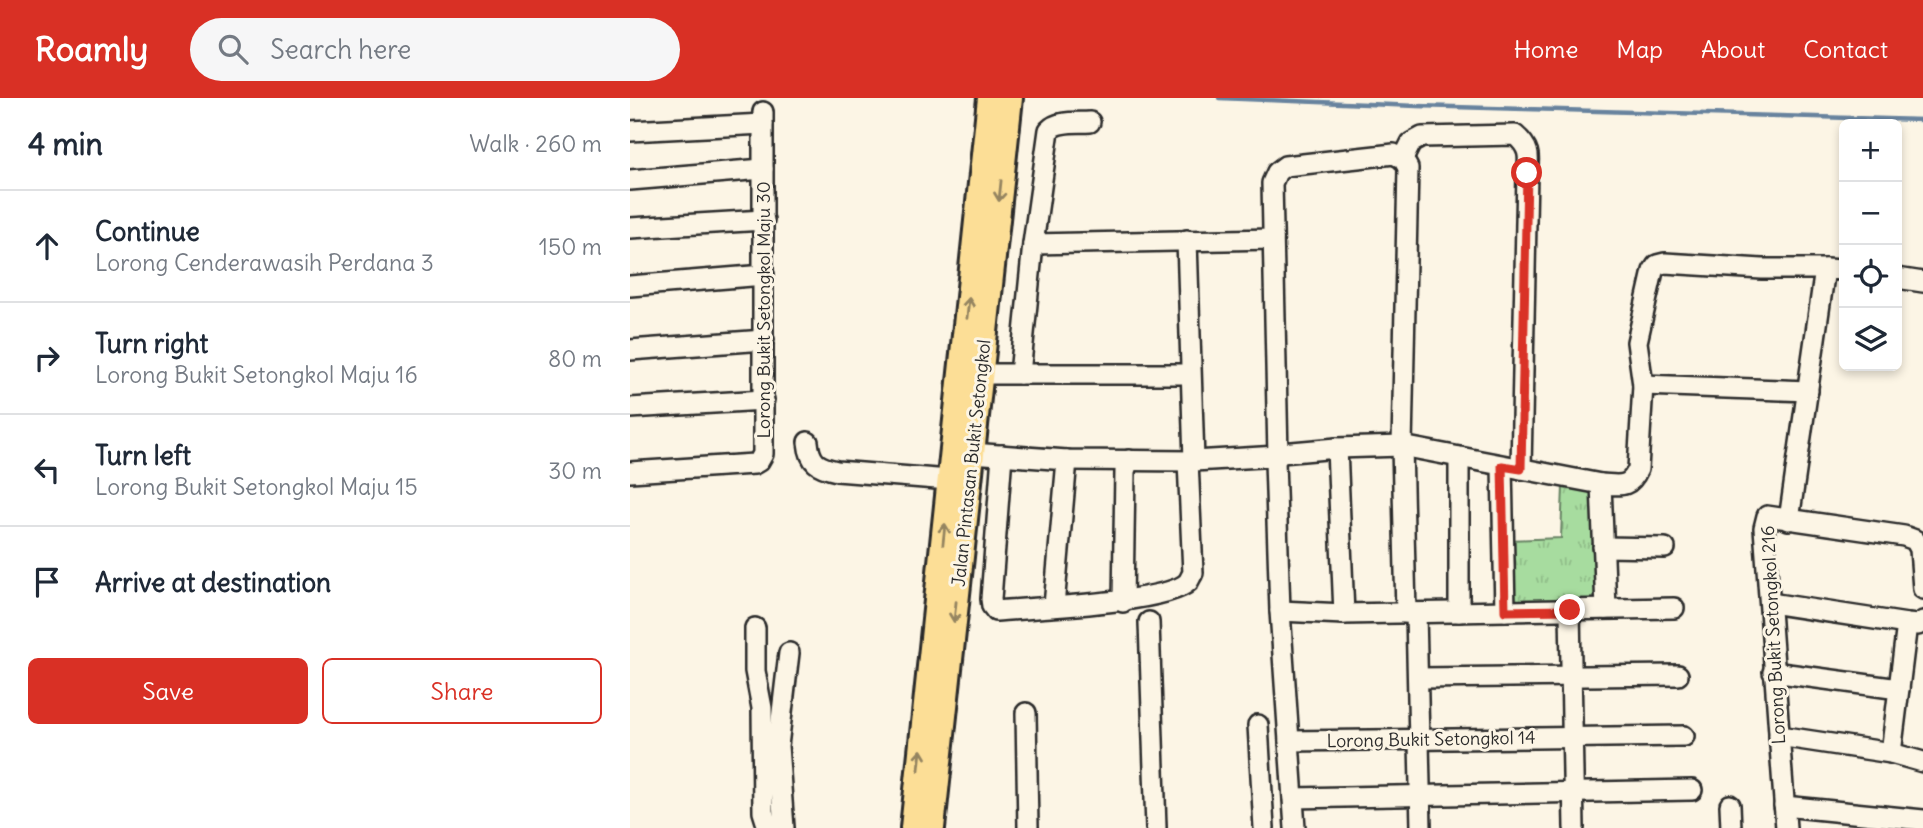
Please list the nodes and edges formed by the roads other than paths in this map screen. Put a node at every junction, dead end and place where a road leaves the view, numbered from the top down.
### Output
1 (990, 98) edge
2 (1010, 98) edge
3 (1090, 122) dead end
4 (997, 123) junction
5 (630, 131) edge
6 (1403, 159) junction
7 (763, 169) junction
8 (630, 180) edge
9 (764, 220) junction
10 (630, 228) edge
11 (1273, 239) junction
12 (1187, 240) junction
13 (1032, 244) junction
14 (1835, 270) edge
15 (764, 275) junction
16 (1902, 279) edge
17 (1923, 282) edge
18 (630, 286) edge
19 (764, 340) junction
20 (630, 350) edge
21 (980, 374) junction
22 (1020, 374) junction
23 (1190, 374) junction
24 (1643, 385) junction
25 (1808, 391) junction
26 (764, 400) junction
27 (630, 408) edge
28 (808, 442) dead end
29 (1402, 446) junction
30 (1337, 448) junction
31 (972, 453) junction
32 (1002, 455) junction
33 (1278, 456) junction
34 (1459, 457) junction
35 (1067, 460) junction
36 (1129, 460) junction
37 (1191, 461) junction
38 (1511, 468) junction
39 (630, 472) edge
40 (949, 480) junction
41 (1601, 484) junction
42 (1789, 520) junction
43 (1604, 547) junction
44 (1665, 548) dead end
45 (1923, 589) edge
46 (1123, 602) junction
47 (1770, 603) junction
48 (1054, 606) junction
49 (1674, 608) dead end
50 (1606, 609) junction
51 (1570, 610) junction
52 (1280, 611) junction
53 (1505, 611) junction
54 (1458, 612) junction
55 (1411, 613) junction
56 (1344, 614) junction
57 (1149, 622) dead end
58 (1916, 623) edge
59 (755, 628) dead end
60 (789, 653) dead end
61 (1773, 672) junction
62 (1678, 675) dead end
63 (1571, 676) junction
64 (1418, 678) junction
65 (1899, 689) junction
66 (1026, 713) dead end
67 (1258, 725) dead end
68 (1684, 736) dead end
69 (1779, 736) junction
70 (1572, 737) junction
71 (1419, 740) junction
72 (1289, 741) junction
73 (1891, 753) junction
74 (1923, 762) edge
75 (1692, 790) dead end
76 (1573, 792) junction
77 (1420, 794) junction
78 (1293, 798) junction
79 (1730, 805) dead end
80 (1784, 806) junction
81 (1923, 820) edge
82 (934, 823) edge
83 (768, 828) edge
84 (783, 828) edge
85 (913, 828) edge
86 (1028, 828) edge
87 (1156, 828) edge
88 (1264, 828) edge
89 (1296, 828) edge
90 (1420, 828) edge
91 (1574, 828) edge
92 (1731, 828) edge
93 (1786, 828) edge

1 - 4 main road, Jalan Pintasan Bukit Setongkol
2 - 4 main road, Jalan Pintasan Bukit Setongkol
3 - 13 street
4 -> 21 main road, Jalan Pintasan Bukit Setongkol
40 -> 4 main road, Jalan Pintasan Bukit Setongkol
5 - 7 street, Lorong Bukit Setongkol Maju 30
6 - 11 street
6 - 29 street
6 - 38 street
7 - 8 street
7 - 9 street, Lorong Bukit Setongkol Maju 30
9 - 10 street
9 - 15 street, Lorong Bukit Setongkol Maju 30
11 - 12 street
11 - 33 street
12 - 13 street
12 - 23 street
13 - 22 street
14 - 24 street
14 - 25 street
15 - 18 street
15 - 19 street, Lorong Bukit Setongkol Maju 30
16 - 17 street
19 - 20 street
19 - 26 street, Lorong Bukit Setongkol Maju 30
21 - 22 street
21 - 31 main road, Jalan Pintasan Bukit Setongkol
22 - 23 street
23 - 37 street
24 - 25 street
24 - 41 street
25 - 42 street
26 - 27 street
26 - 39 street, Lorong Bukit Setongkol Maju 30
28 - 40 street
29 - 30 street
29 - 34 street
29 - 55 street
30 - 33 street
30 - 56 street
31 - 32 street
31 -> 82 main road, Jalan Pintasan Bukit Setongkol
32 - 35 street
32 - 48 street
33 - 37 street
33 - 52 street
34 - 38 street
34 - 54 street
35 - 36 street
35 - 48 street
36 - 37 street
36 - 46 street
37 - 46 street
38 - 41 street
38 - 53 street
85 -> 40 main road, Jalan Pintasan Bukit Setongkol
41 - 43 street
42 - 45 street, Lorong Bukit Setongkol 216
42 - 47 street, Lorong Bukit Setongkol 216
43 - 44 street
43 - 50 street
46 - 48 street
47 - 58 street
47 - 61 street, Lorong Bukit Setongkol 216
49 - 50 street
50 - 51 street
51 - 53 street
51 - 63 street
52 - 56 street
52 - 72 street
53 - 54 street
54 - 55 street
55 - 56 street
55 - 64 street
57 - 87 street
58 - 65 street
59 - 83 street
60 - 84 street
61 - 65 street
61 - 69 street, Lorong Bukit Setongkol 216
62 - 63 street
63 - 64 street
63 - 70 street
64 - 71 street
65 - 73 street
66 - 86 street
67 - 88 street
68 - 70 street, Lorong Bukit Setongkol 14
69 - 73 street
69 - 80 street, Lorong Bukit Setongkol 216
70 - 71 street, Lorong Bukit Setongkol 14
70 - 76 street
71 - 72 street, Lorong Bukit Setongkol 14
71 - 77 street
72 - 78 street
73 - 74 street
75 - 76 street
76 - 77 street
76 - 91 street
77 - 78 street
77 - 90 street
78 - 89 street
79 - 92 street
80 - 81 street
80 - 93 street, Lorong Bukit Setongkol 216

